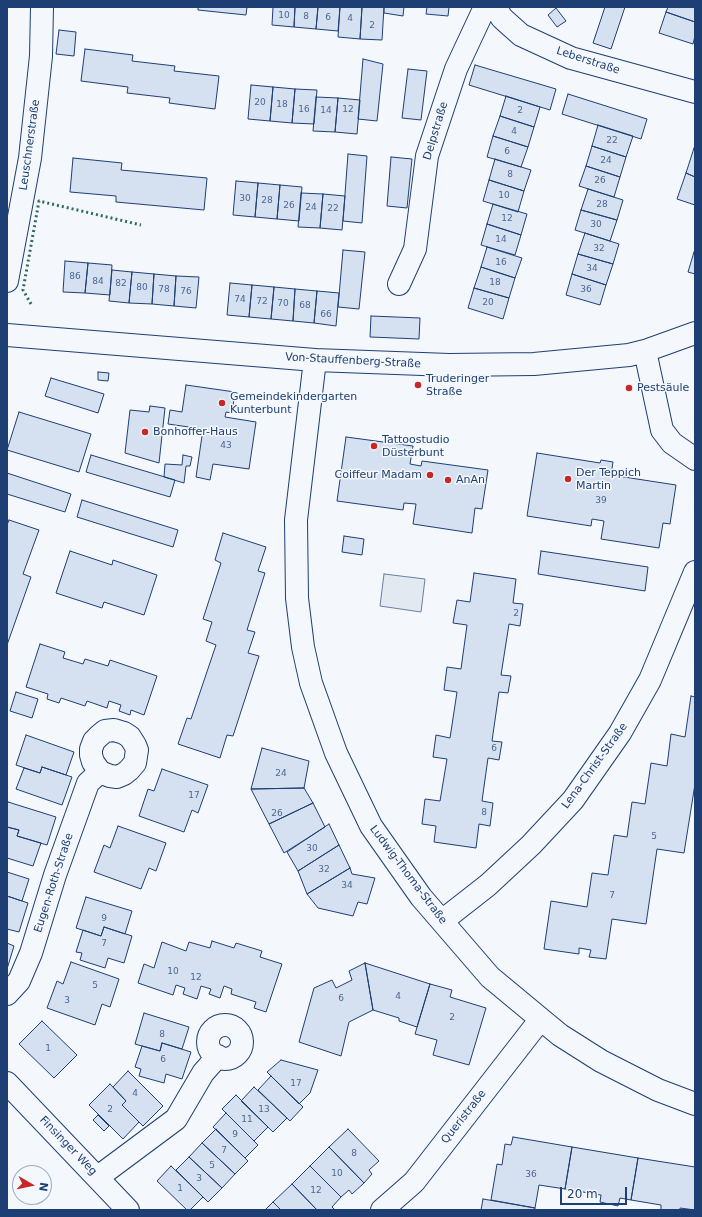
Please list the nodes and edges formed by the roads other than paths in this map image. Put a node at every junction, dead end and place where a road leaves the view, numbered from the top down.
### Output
1 (42, 7) edge
2 (485, 7) edge
3 (495, 7) edge
4 (695, 92) edge
5 (7, 281) edge
6 (399, 284) dead end
7 (695, 333) edge
8 (7, 335) edge
9 (645, 351) junction
10 (315, 360) junction
11 (695, 459) edge
12 (695, 572) edge
13 (100, 772) dead end
14 (442, 921) junction
15 (7, 994) edge
16 (540, 1020) junction
17 (218, 1056) dead end
18 (7, 1083) edge
19 (695, 1104) edge
20 (98, 1177) junction
21 (128, 1210) edge
22 (382, 1210) edge

1 - 5 street, Leuschnerstraße
2 - 6 street, Delpstraße
3 - 4 street, Leberstraße
7 - 9 street, Von-Stauffenberg-Straße
8 - 10 street, Von-Stauffenberg-Straße
9 - 10 street, Von-Stauffenberg-Straße
9 - 11 street
10 - 14 street, Ludwig-Thoma-Straße
12 - 14 street, Lena-Christ-Straße
13 - 15 street, Eugen-Roth-Straße
14 - 16 street, Ludwig-Thoma-Straße
16 - 19 street, Ludwig-Thoma-Straße
16 - 22 street, Queristraße
17 - 20 street
18 - 20 street, Finsinger Weg
20 - 21 street, Finsinger Weg

